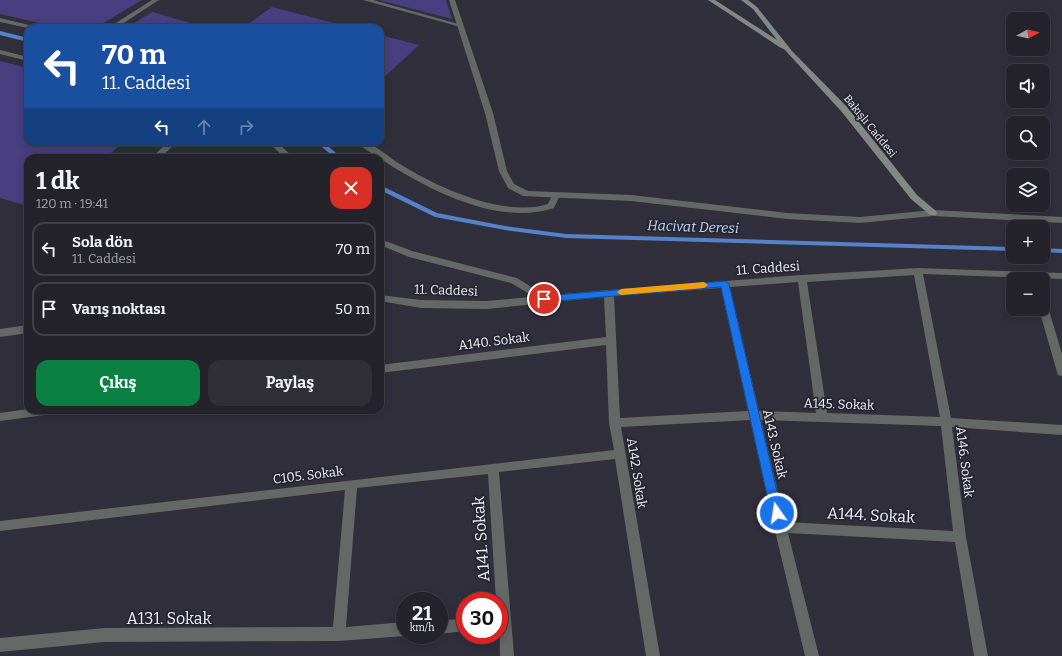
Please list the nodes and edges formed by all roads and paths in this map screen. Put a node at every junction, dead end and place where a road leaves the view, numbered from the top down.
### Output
1 (156, 0) edge
2 (366, 0) edge
3 (452, 0) edge
4 (711, 0) edge
5 (744, 0) edge
6 (0, 20) edge
7 (117, 24) edge
8 (24, 25) edge
9 (459, 25) junction
10 (0, 52) edge
11 (790, 52) junction
12 (24, 58) edge
13 (168, 146) edge
14 (276, 146) edge
15 (367, 146) edge
16 (160, 154) edge
17 (286, 154) edge
18 (379, 154) edge
19 (384, 158) edge
20 (556, 195) junction
21 (933, 213) junction
22 (1062, 220) edge
23 (384, 244) edge
24 (918, 271) junction
25 (1006, 276) edge
26 (1050, 276) edge
27 (1062, 276) edge
28 (802, 278) junction
29 (725, 284) junction
30 (609, 293) junction
31 (384, 299) edge
32 (544, 299) junction
33 (1046, 316) edge
34 (24, 330) edge
35 (0, 333) edge
36 (612, 340) junction
37 (384, 368) edge
38 (1062, 372) edge
39 (24, 414) edge
40 (755, 415) junction
41 (0, 417) edge
42 (822, 417) junction
43 (946, 422) junction
44 (615, 423) junction
45 (1062, 430) edge
46 (620, 454) junction
47 (493, 468) junction
48 (351, 484) junction
49 (0, 526) edge
50 (780, 527) junction
51 (960, 537) junction
52 (500, 592) edge
53 (396, 630) edge
54 (339, 634) junction
55 (505, 644) edge
56 (0, 645) edge
57 (507, 656) edge
58 (653, 656) edge
59 (812, 656) edge
60 (981, 656) edge

1 - 7 street
2 - 9 street
3 - 9 street
4 - 11 street, Bakışlı Caddesi
5 - 11 street, Bakışlı Caddesi
6 - 8 street
9 - 20 street
10 - 12 street
11 - 21 street, Bakışlı Caddesi
13 - 16 street
14 - 17 street
15 - 18 street
19 - 20 street
20 - 21 street
21 - 22 street
23 - 32 street
24 - 25 street, 11. Caddesi
24 - 28 street, 11. Caddesi
24 - 43 street, A146. Sokak
26 - 27 street, 11. Caddesi
28 - 29 street, 11. Caddesi
28 - 42 street
29 - 30 street, 11. Caddesi
29 - 40 street, A143. Sokak
30 - 32 street, 11. Caddesi
30 - 36 street, A142. Sokak
31 - 32 street, 11. Caddesi
33 - 38 street
34 - 35 street
36 - 37 street, A140. Sokak
36 - 44 street, A142. Sokak
39 - 41 street
40 - 42 street, A145. Sokak
40 - 44 street, A145. Sokak
40 - 50 street, A143. Sokak
42 - 43 street, A145. Sokak
43 - 45 street, A145. Sokak
43 - 51 street, A146. Sokak
44 - 46 street, A142. Sokak
46 - 47 street, C105. Sokak
46 - 58 street, A142. Sokak
47 - 48 street, C105. Sokak
47 - 52 street, A141. Sokak
48 - 49 street, C105. Sokak
48 - 54 street
50 - 51 street, A144. Sokak
50 - 59 street, A143. Sokak
51 - 60 street, A146. Sokak
53 - 54 street, A131. Sokak
54 - 56 street, A131. Sokak
55 - 57 street, A141. Sokak

